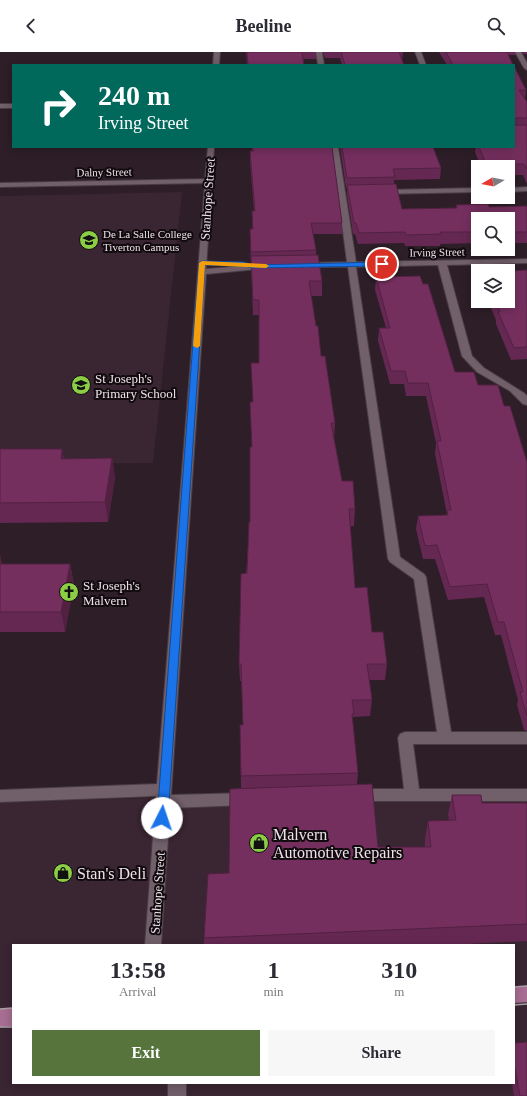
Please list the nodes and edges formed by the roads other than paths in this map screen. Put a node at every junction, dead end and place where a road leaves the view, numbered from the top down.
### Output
1 (217, 52) edge
2 (319, 52) edge
3 (418, 52) edge
4 (518, 52) edge
5 (216, 64) edge
6 (321, 64) edge
7 (423, 64) edge
8 (527, 68) edge
9 (0, 106) edge
10 (12, 106) edge
11 (210, 148) edge
12 (335, 148) edge
13 (208, 181) junction
14 (0, 185) edge
15 (527, 189) edge
16 (471, 190) edge
17 (515, 190) edge
18 (372, 192) edge
19 (527, 261) edge
20 (442, 263) junction
21 (352, 264) junction
22 (275, 266) edge
23 (298, 266) edge
24 (202, 268) junction
25 (527, 402) edge
26 (446, 738) junction
27 (527, 738) edge
28 (346, 795) edge
29 (412, 795) junction
30 (527, 795) edge
31 (0, 796) edge
32 (164, 796) junction
33 (260, 798) edge
34 (153, 944) edge
35 (527, 994) edge
36 (515, 995) edge
37 (0, 1018) edge
38 (12, 1018) edge
39 (177, 1084) edge
40 (177, 1096) edge

1 - 5 street
2 - 6 street
3 - 7 street
4 - 8 street
9 - 10 street
11 - 13 street, Stanhope Street
12 - 21 street
13 - 14 street, Dalny Street
13 - 24 street, Stanhope Street
15 - 17 street
16 - 18 street
19 - 20 street, Irving Street
20 - 21 street, Irving Street
20 - 25 street
21 - 23 street, Irving Street
21 - 26 street
22 - 24 street
24 - 32 street, Stanhope Street
26 - 27 street
26 - 29 street
28 - 29 street
29 - 30 street
31 - 32 street
32 - 33 street
32 - 34 street, Stanhope Street
35 - 36 main road
37 - 38 main road
39 - 40 street

